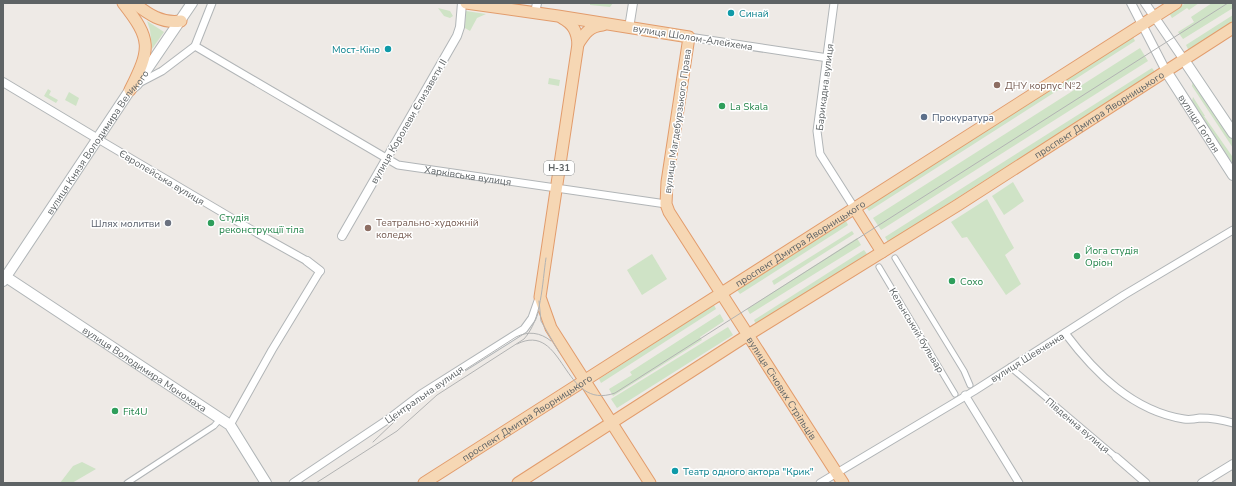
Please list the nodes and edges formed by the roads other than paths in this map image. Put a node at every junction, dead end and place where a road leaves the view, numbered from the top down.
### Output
1 (123, 3) edge
2 (134, 3) edge
3 (192, 3) edge
4 (212, 3) edge
5 (462, 3) edge
6 (466, 3) edge
7 (633, 3) edge
8 (834, 3) edge
9 (1131, 3) edge
10 (1145, 3) edge
11 (1176, 3) edge
12 (536, 8) edge
13 (558, 16) junction
14 (1154, 17) junction
15 (181, 21) junction
16 (607, 24) junction
17 (1143, 25) junction
18 (629, 28) junction
19 (1233, 28) edge
20 (689, 37) junction
21 (578, 44) junction
22 (195, 46) junction
23 (828, 58) junction
24 (1184, 60) junction
25 (1166, 71) junction
26 (3, 82) edge
27 (134, 87) junction
28 (1233, 133) edge
29 (98, 138) junction
30 (387, 158) junction
31 (1233, 175) edge
32 (556, 188) junction
33 (666, 204) junction
34 (855, 209) junction
35 (1233, 230) edge
36 (342, 236) dead end
37 (882, 252) junction
38 (895, 258) dead end
39 (307, 261) joint
40 (879, 267) dead end
41 (320, 271) joint
42 (4, 277) edge
43 (540, 293) junction
44 (721, 294) junction
45 (1065, 333) junction
46 (748, 335) junction
47 (1010, 367) junction
48 (585, 381) junction
49 (970, 385) dead end
50 (955, 394) dead end
51 (965, 395) junction
52 (221, 418) junction
53 (612, 423) junction
54 (1233, 423) edge
55 (230, 425) junction
56 (1116, 457) joint
57 (1233, 464) edge
58 (837, 473) junction
59 (126, 483) edge
60 (266, 483) edge
61 (293, 483) edge
62 (424, 483) edge
63 (518, 483) edge
64 (650, 483) edge
65 (820, 483) edge
66 (843, 483) edge
67 (1019, 483) edge
68 (1146, 483) edge
69 (1202, 483) edge

1 - 27 main road
2 - 15 main road
3 - 15 main road, вулиця Князя Володимира Великого
4 - 22 street
5 - 30 street, вулиця Королеви Єлизавети ІІ
6 - 12 main road, Н-31
7 - 18 street
8 - 23 street, Барикадна вулиця
9 - 17 street
10 - 14 street
11 - 14 main road, проспект Дмитра Яворницького
12 - 13 main road, Н-31
13 - 16 main road, вулиця Шолом-Алейхема / Н-31
13 - 21 main road, Н-31
14 - 17 main road, проспект Дмитра Яворницького
14 - 24 street
15 - 27 main road, вулиця Князя Володимира Великого
16 - 18 main road, вулиця Шолом-Алейхема / Н-31
16 - 21 main road
17 - 25 street
17 - 34 main road, проспект Дмитра Яворницького
18 - 20 main road, вулиця Шолом-Алейхема / Н-31
19 - 24 main road, проспект Дмитра Яворницького
20 - 23 street, вулиця Шолом-Алейхема
20 - 33 main road, вулиця Магдебурзького Права
21 - 32 main road, Н-31
22 - 27 street
22 - 30 street, Харківська вулиця
23 - 34 street, Барикадна вулиця
24 - 25 main road, проспект Дмитра Яворницького
24 - 28 main road
25 - 31 main road, вулиця Гоголя
25 - 37 main road, проспект Дмитра Яворницького
26 - 29 street, Європейська вулиця
27 - 29 main road, вулиця Князя Володимира Великого
29 - 39 street, Європейська вулиця
29 - 42 main road, вулиця Князя Володимира Великого
30 - 32 street, Харківська вулиця
30 - 36 street, вулиця Королеви Єлизавети ІІ
32 - 33 street, Харківська вулиця
32 - 43 main road, Н-31
33 - 44 main road
34 - 37 main road
34 - 44 main road, проспект Дмитра Яворницького
35 - 45 street, вулиця Шевченка
37 - 46 main road, проспект Дмитра Яворницького
38 - 49 street, Кельнський бульвар
39 - 41 street, Європейська вулиця
40 - 50 street, Кельнський бульвар
41 - 55 street
42 - 52 main road, вулиця Володимира Мономаха
43 - 48 main road, Н-31
43 - 61 street, Центральна вулиця
44 - 46 main road, вулиця Січових Стрільців
44 - 48 main road, проспект Дмитра Яворницького
45 - 47 street, вулиця Шевченка
45 - 54 street
46 - 53 main road, проспект Дмитра Яворницького
46 - 58 main road, вулиця Січових Стрільців
47 - 51 street, вулиця Шевченка
47 - 56 street, Південна вулиця
48 - 53 main road
48 - 62 main road, проспект Дмитра Яворницького
51 - 58 street, вулиця Шевченка
51 - 67 street
52 - 55 main road, вулиця Володимира Мономаха
52 - 59 street
53 - 63 main road, проспект Дмитра Яворницького
53 - 64 main road
55 - 60 main road, вулиця Володимира Мономаха
56 - 68 street, Південна вулиця
57 - 69 street
58 - 65 street, вулиця Шевченка
58 - 66 main road, вулиця Січових Стрільців

